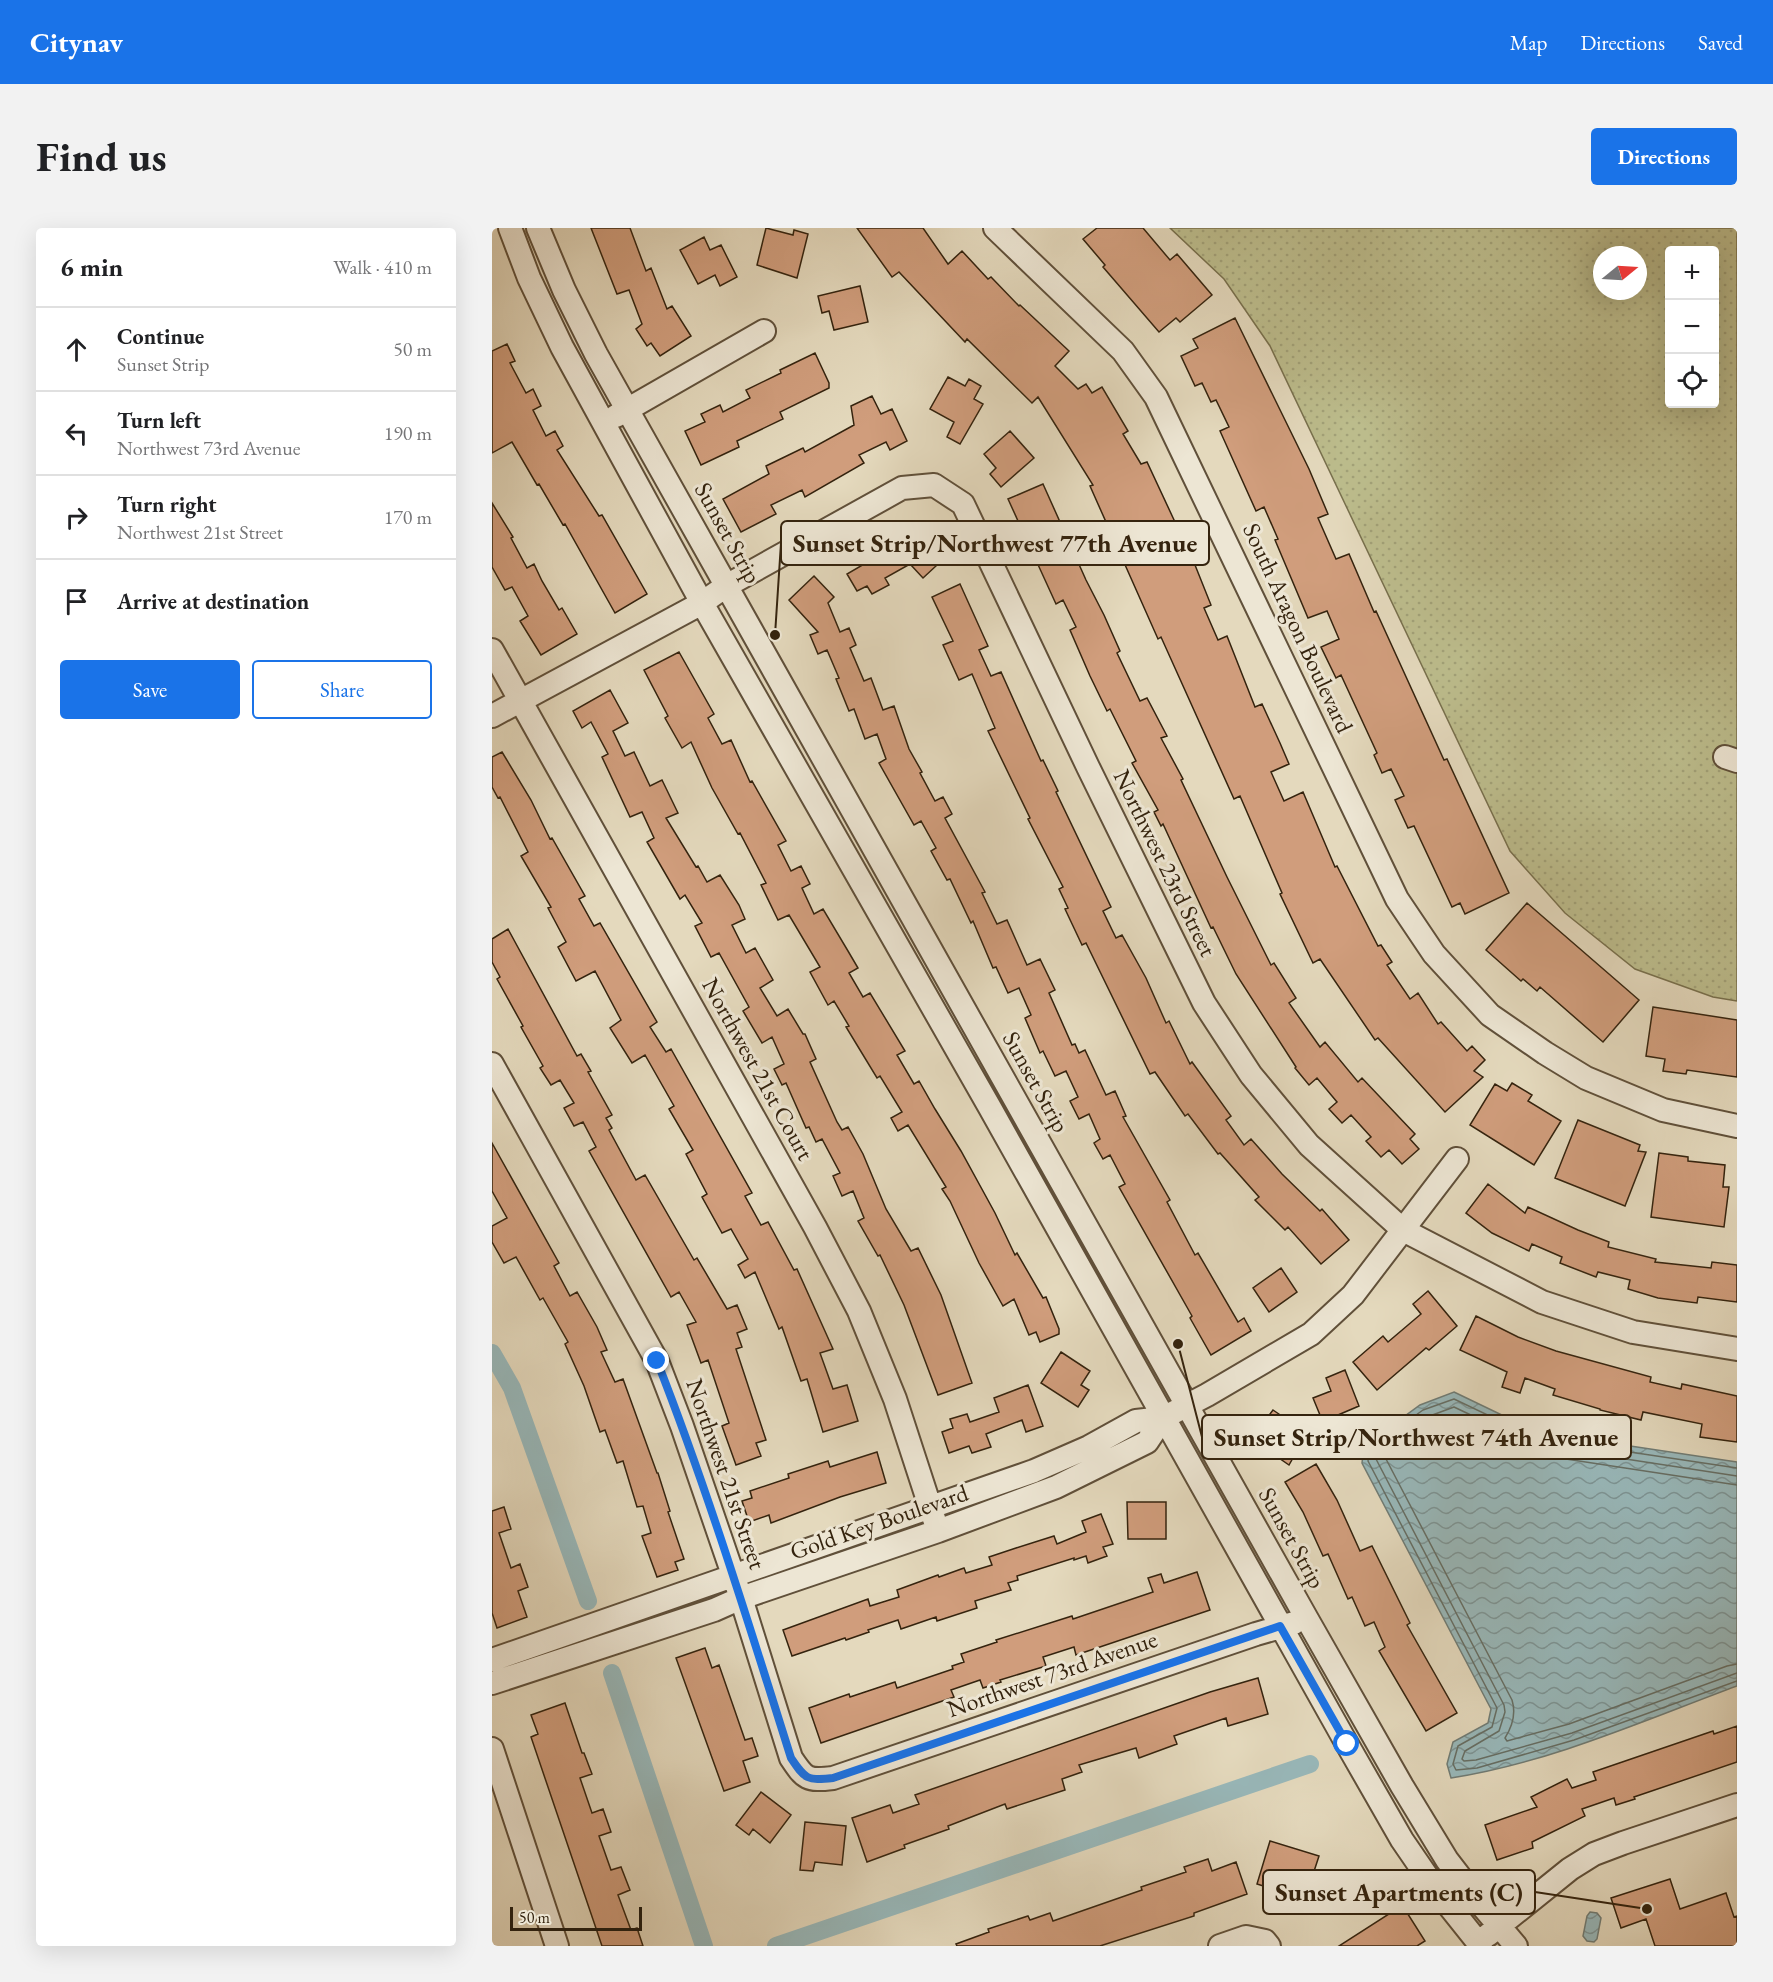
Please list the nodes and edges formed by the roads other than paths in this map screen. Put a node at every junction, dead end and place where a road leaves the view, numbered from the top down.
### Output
1 (510, 228) edge
2 (538, 228) edge
3 (995, 228) edge
4 (764, 332) dead end
5 (628, 410) junction
6 (605, 423) junction
7 (726, 586) junction
8 (702, 603) junction
9 (492, 650) edge
10 (521, 700) junction
11 (492, 716) edge
12 (492, 1064) edge
13 (1737, 1126) edge
14 (1457, 1159) dead end
15 (1403, 1230) junction
16 (1737, 1349) edge
17 (1187, 1405) junction
18 (1163, 1418) junction
19 (930, 1509) junction
20 (938, 1532) junction
21 (737, 1588) junction
22 (1307, 1619) junction
23 (1280, 1626) junction
24 (492, 1660) edge
25 (492, 1683) edge
26 (492, 1749) edge
27 (816, 1780) joint
28 (1737, 1805) edge
29 (1499, 1926) junction
30 (1267, 1943) edge
31 (1478, 1945) edge
32 (557, 1946) edge
33 (1220, 1946) edge
34 (1516, 1946) edge

1 - 6 street
2 - 5 street, Sunset Strip
3 - 13 street, South Aragon Boulevard
4 - 5 street
5 - 6 street
5 - 7 street, Sunset Strip
6 - 8 street
7 - 8 street
7 - 15 street, Northwest 23rd Street
7 - 17 street, Sunset Strip
8 - 10 street
8 - 18 street
9 - 10 street, Northwest 21st Court
10 - 11 street
10 - 19 street, Northwest 21st Court
12 - 21 street, Northwest 21st Street
14 - 15 street, Gold Key Boulevard
15 - 16 street
15 - 17 street, Gold Key Boulevard
17 - 18 street, Gold Key Boulevard
17 - 22 street, Sunset Strip
18 - 19 street, Gold Key Boulevard
18 - 20 street, Gold Key Boulevard
18 - 23 street
19 - 20 street, Northwest 21st Court
19 - 21 street, Gold Key Boulevard
20 - 21 street, Gold Key Boulevard
21 - 24 street, Gold Key Boulevard
21 - 25 street, Gold Key Boulevard
21 - 27 street, Northwest 21st Street
22 - 23 street, Northwest 73rd Avenue
22 - 29 street, Sunset Strip
23 - 27 street, Northwest 73rd Avenue
23 - 31 street
26 - 32 street
28 - 29 street
29 - 31 street
29 - 34 street, Sunset Strip
30 - 33 street

